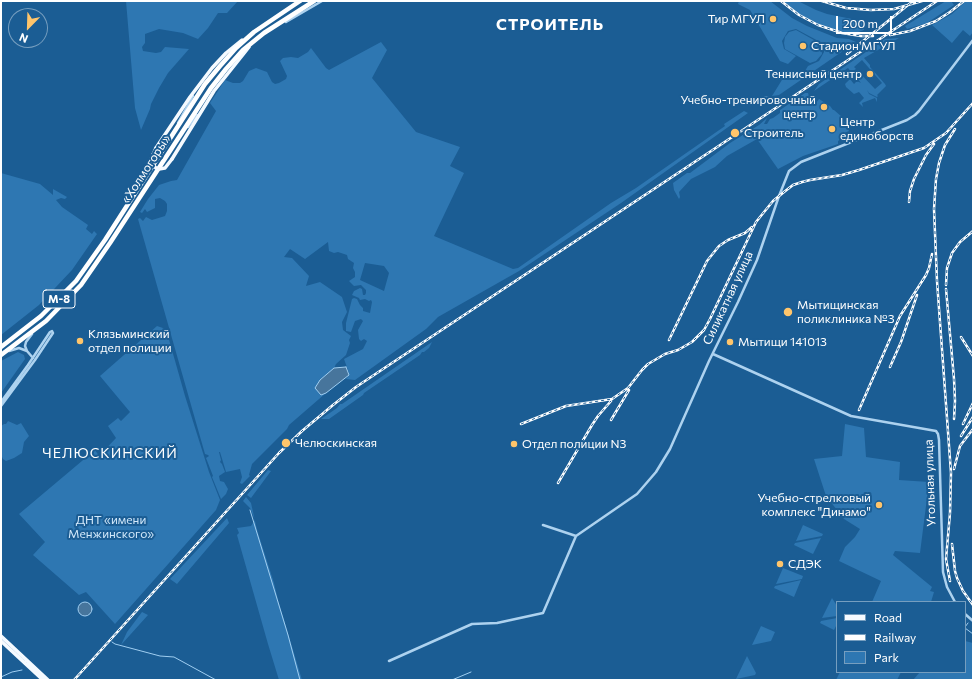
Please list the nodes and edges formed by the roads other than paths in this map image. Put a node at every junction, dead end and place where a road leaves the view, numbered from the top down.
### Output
1 (300, 1) edge
2 (314, 1) edge
3 (322, 1) edge
4 (271, 29) junction
5 (254, 32) junction
6 (973, 40) edge
7 (254, 41) junction
8 (200, 84) junction
9 (214, 91) junction
10 (171, 135) junction
11 (177, 140) junction
12 (35, 330) junction
13 (1, 347) edge
14 (27, 351) junction
15 (3, 353) edge
16 (713, 354) junction
17 (34, 359) junction
18 (1, 402) edge
19 (1, 406) edge
20 (543, 525) dead end
21 (576, 536) junction
22 (954, 601) edge
23 (1, 636) edge
24 (1, 641) edge
25 (23, 659) junction
26 (389, 661) dead end
27 (43, 680) edge
28 (48, 680) edge

1 - 5 highway, «Холмогоры» / М-8
2 - 4 highway, «Холмогоры» / М-8
3 - 4 street
4 - 7 highway, «Холмогоры» / М-8
5 - 8 main road
5 - 10 highway, «Холмогоры» / М-8
6 - 16 street, Силикатная улица
7 - 9 main road
7 - 11 highway, «Холмогоры» / М-8
8 - 9 main road, bridge
8 - 10 street
9 - 11 street
10 - 13 highway, «Холмогоры» / М-8
11 - 12 highway, «Холмогоры» / М-8
12 - 14 street
12 - 15 highway, «Холмогоры» / М-8
14 - 15 street
14 - 17 street
16 - 21 street, Силикатная улица
16 - 22 street, Угольная улица
17 - 17 street
17 - 18 street
17 - 19 street
20 - 21 street
21 - 26 street
23 - 25 main road
24 - 25 main road
25 - 27 main road
25 - 28 main road

